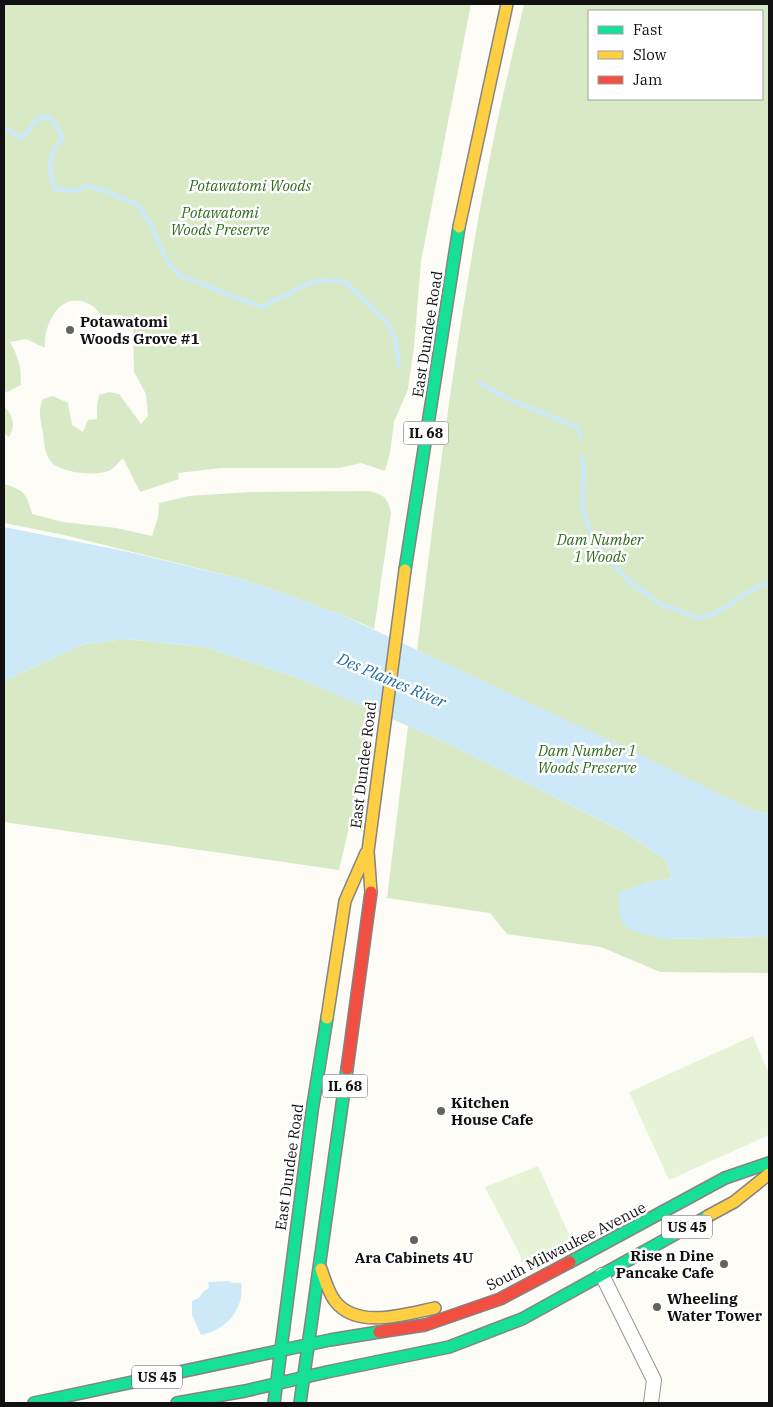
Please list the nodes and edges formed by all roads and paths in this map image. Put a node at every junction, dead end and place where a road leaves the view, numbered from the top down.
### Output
1 (507, 4) edge
2 (368, 851) junction
3 (769, 1163) edge
4 (769, 1174) edge
5 (320, 1268) junction
6 (602, 1275) junction
7 (500, 1299) junction
8 (309, 1345) junction
9 (281, 1350) junction
10 (304, 1379) junction
11 (276, 1384) junction
12 (34, 1403) edge
13 (177, 1403) edge
14 (274, 1403) edge
15 (300, 1403) edge
16 (651, 1403) edge

1 - 2 main road, East Dundee Road / IL 68
2 - 5 main road, East Dundee Road / IL 68
2 - 9 main road, East Dundee Road / IL 68
3 - 7 main road, South Milwaukee Avenue / US 45
4 - 6 main road, US 45
5 - 7 main road
5 - 8 main road, East Dundee Road / IL 68
6 - 10 main road, US 45
6 - 16 street
7 - 8 main road, South Milwaukee Avenue / US 45
8 - 9 main road, South Milwaukee Avenue / US 45
8 - 10 main road, East Dundee Road / IL 68
9 - 11 main road, East Dundee Road / IL 68
9 - 12 main road, US 45
10 - 11 main road, US 45
10 - 15 main road, East Dundee Road / IL 68
11 - 13 main road, US 45
11 - 14 main road, East Dundee Road / IL 68

